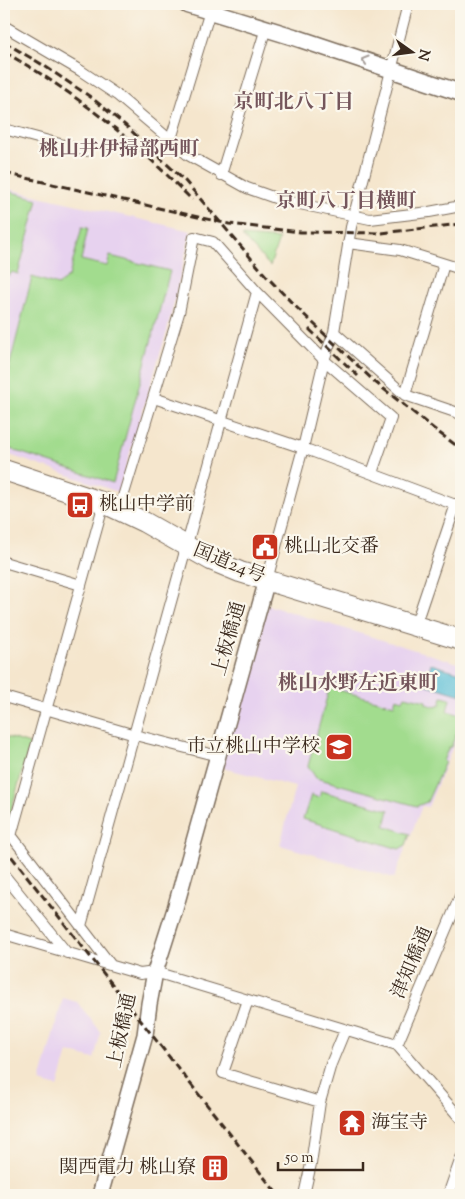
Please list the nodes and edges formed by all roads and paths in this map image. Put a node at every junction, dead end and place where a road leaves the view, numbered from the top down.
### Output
1 (186, 4) edge
2 (408, 4) edge
3 (210, 11) junction
4 (4, 26) edge
5 (266, 28) junction
6 (392, 69) junction
7 (461, 93) edge
8 (4, 129) edge
9 (171, 139) junction
10 (86, 150) dead end
11 (221, 174) junction
12 (461, 206) edge
13 (354, 217) junction
14 (348, 243) junction
15 (444, 264) junction
16 (461, 270) edge
17 (256, 292) junction
18 (334, 332) junction
19 (324, 360) junction
20 (405, 395) junction
21 (154, 398) junction
22 (461, 414) edge
23 (220, 420) junction
24 (303, 448) junction
25 (4, 470) edge
26 (372, 473) junction
27 (112, 506) junction
28 (458, 506) edge
29 (186, 547) junction
30 (4, 562) edge
31 (267, 580) junction
32 (81, 585) junction
33 (415, 626) junction
34 (461, 640) edge
35 (4, 697) edge
36 (46, 709) junction
37 (135, 735) junction
38 (218, 756) junction
39 (4, 826) edge
40 (11, 836) junction
41 (4, 875) edge
42 (461, 894) edge
43 (81, 926) junction
44 (4, 934) edge
45 (67, 953) junction
46 (110, 964) junction
47 (156, 972) junction
48 (248, 1000) junction
49 (345, 1030) junction
50 (398, 1045) junction
51 (320, 1102) junction
52 (461, 1119) edge
53 (461, 1158) edge
54 (100, 1195) edge
55 (304, 1195) edge
56 (448, 1195) edge

1 - 3 main road
2 - 6 street, 上板橋通
3 - 5 main road
3 - 9 street
4 - 9 street
6 -> 5 main road
5 - 11 street
6 - 7 main road
6 - 13 street, 上板橋通
8 - 10 street
9 - 11 street
11 - 13 street
12 - 13 street
13 - 14 street, 上板橋通
14 - 15 street
14 - 18 street, 上板橋通
15 - 16 street
15 - 20 street
17 - 19 street
17 - 21 street
17 - 23 street
18 - 19 street, 上板橋通
18 - 20 street
19 - 24 street, 上板橋通
19 - 26 street
20 - 22 street
21 - 23 street
21 - 27 street
23 - 24 street
23 - 29 street
24 - 26 street
24 - 31 street, 上板橋通
25 - 27 highway, 国道24号
26 - 28 street
27 - 29 highway, 国道24号
27 - 32 street
28 - 33 street
29 - 31 highway, 国道24号
29 - 37 street
30 - 32 street
31 - 33 highway, 国道24号
31 - 38 street, 上板橋通
32 - 36 street
33 - 34 highway, 国道24号
35 - 36 street
36 - 37 street
36 - 40 street
37 - 38 street
37 - 43 street
38 - 47 street, 上板橋通
39 - 40 street
40 - 43 street
41 - 45 street
42 - 50 street, 津知橋通
43 - 46 street
44 - 45 street
45 - 46 street
46 - 47 street
47 - 48 street
47 - 54 street, 上板橋通
48 - 49 street
48 - 51 street
49 - 50 street
49 - 51 street
50 - 52 street
51 - 55 street
53 - 56 street

